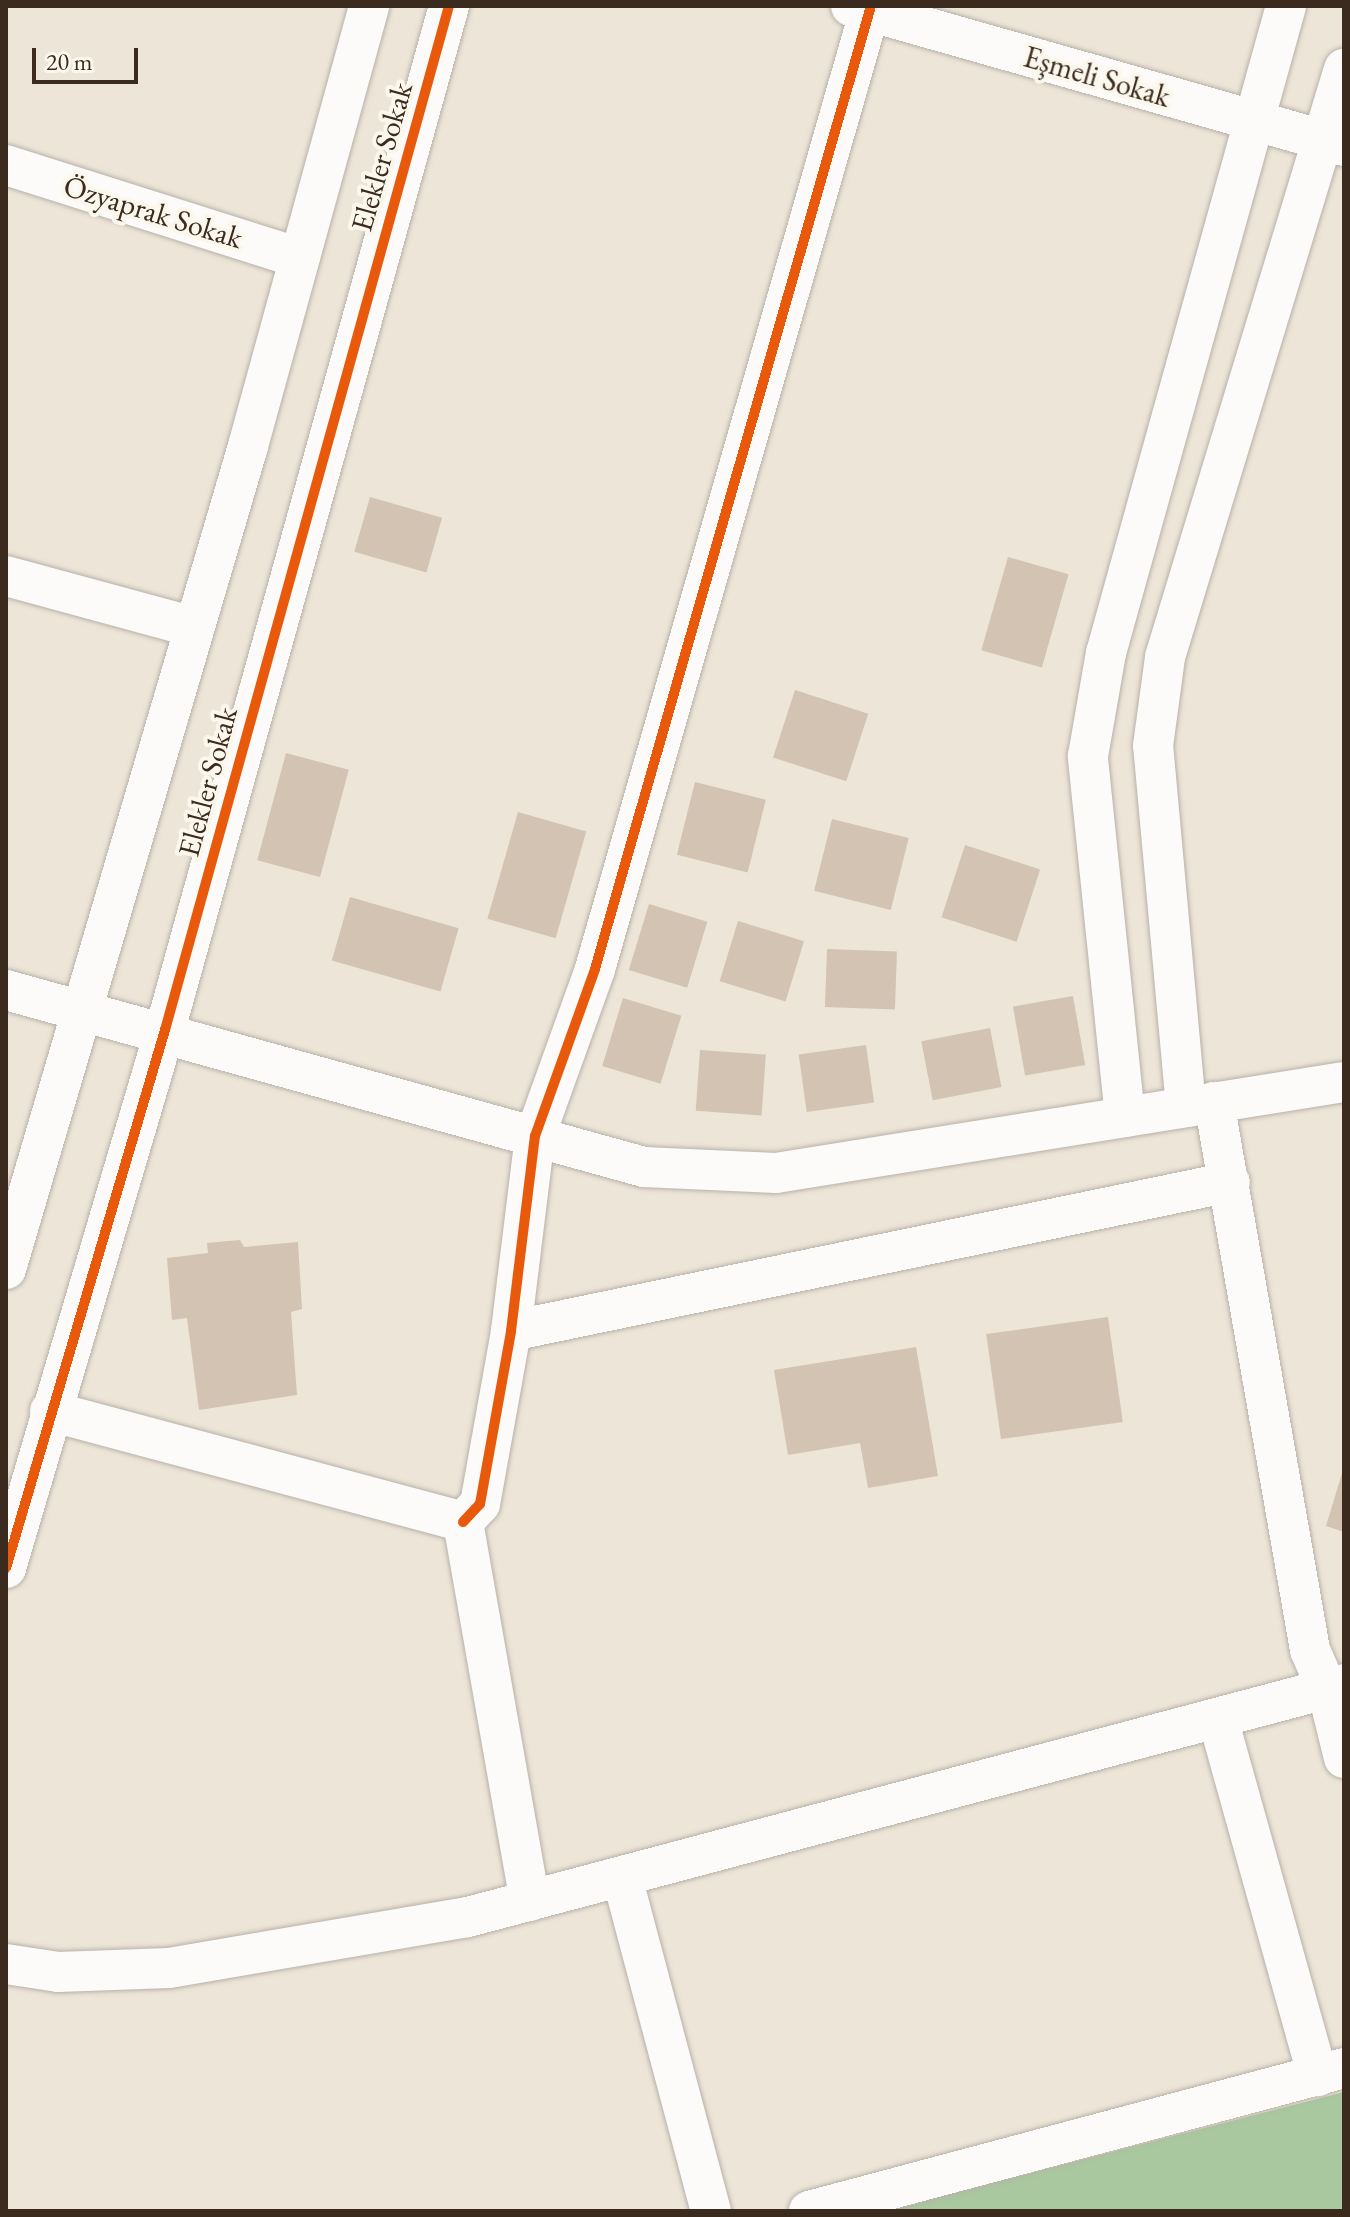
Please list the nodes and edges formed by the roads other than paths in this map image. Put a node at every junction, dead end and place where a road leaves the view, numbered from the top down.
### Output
1 (369, 6) edge
2 (449, 6) edge
3 (1286, 6) edge
4 (864, 8) edge
5 (1344, 69) edge
6 (1252, 121) junction
7 (1334, 144) edge
8 (6, 165) edge
9 (300, 258) junction
10 (6, 576) edge
11 (194, 627) junction
12 (6, 990) edge
13 (79, 1009) junction
14 (165, 1030) junction
15 (1344, 1082) edge
16 (1200, 1105) junction
17 (1125, 1117) junction
18 (535, 1136) junction
19 (1230, 1182) junction
20 (6, 1269) edge
21 (511, 1331) junction
22 (50, 1411) junction
23 (463, 1522) junction
24 (6, 1568) edge
25 (1336, 1686) edge
26 (1218, 1719) junction
27 (1344, 1758) edge
28 (622, 1877) junction
29 (530, 1901) junction
30 (6, 1964) edge
31 (1331, 2072) edge
32 (711, 2211) edge
33 (809, 2211) edge

1 - 9 street, Elekler Sokak
2 - 14 street, Elekler Sokak
3 - 6 street
4 - 6 street, Eşmeli Sokak
4 - 18 street
5 - 7 street
6 - 7 street, Eşmeli Sokak
6 - 17 street
7 - 16 street
8 - 9 street, Özyaprak Sokak
9 - 11 street, Elekler Sokak
10 - 11 street
11 - 13 street, Elekler Sokak
12 - 13 street
13 - 14 street
13 - 20 street, Elekler Sokak
14 - 18 street
14 - 22 street, Elekler Sokak
15 - 16 street
16 - 17 street
16 - 19 street
17 - 18 street
18 - 21 street
19 - 21 street
19 - 25 street
21 - 23 street
22 - 23 street
22 - 24 street, Elekler Sokak
23 - 29 street
25 - 26 street
25 - 27 street
26 - 28 street
26 - 31 street
28 - 29 street
28 - 32 street
29 - 30 street
31 - 33 street

